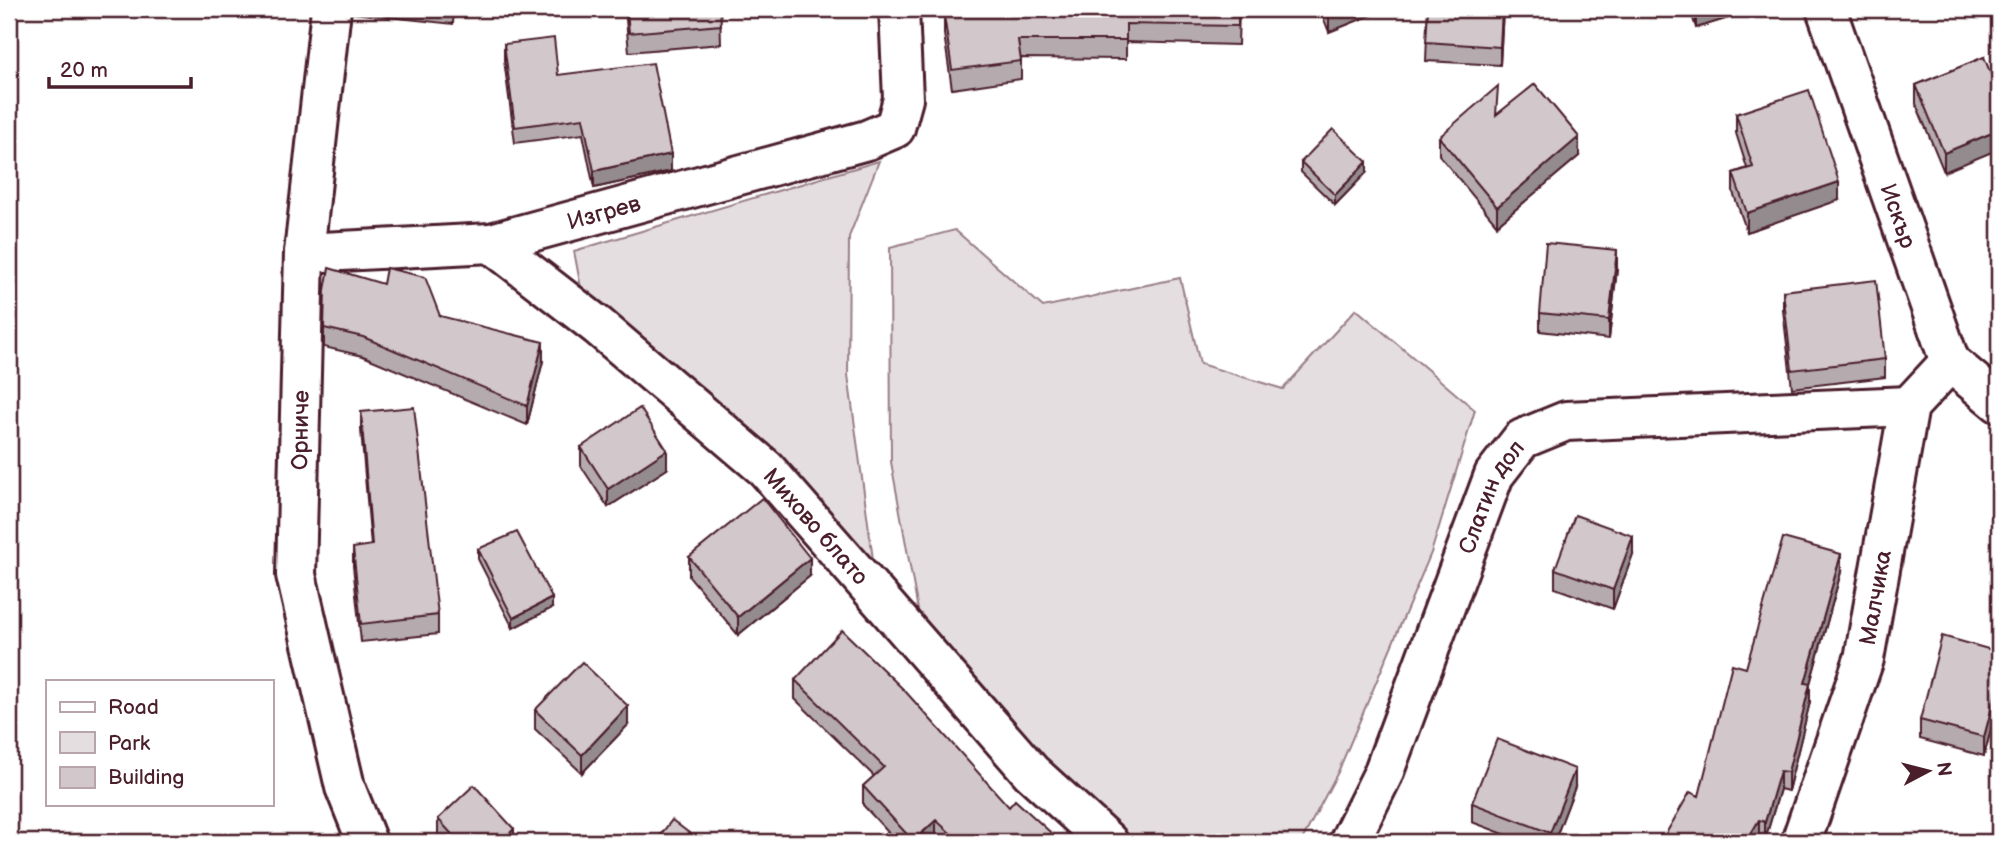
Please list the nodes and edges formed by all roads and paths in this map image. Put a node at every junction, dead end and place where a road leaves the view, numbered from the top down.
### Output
1 (331, 9) edge
2 (899, 9) edge
3 (1826, 9) edge
4 (491, 243) junction
5 (304, 253) junction
6 (1950, 362) junction
7 (1999, 403) edge
8 (1909, 406) junction
9 (367, 842) edge
10 (1108, 842) edge
11 (1349, 842) edge
12 (1801, 842) edge

1 - 5 street, Орниче
2 - 4 street, Изгрев
3 - 6 street, Искър
4 - 5 street, Изгрев
4 - 10 street, Михово блато
5 - 9 street, Орниче
6 - 7 street
6 - 8 street
8 - 11 street, Слатин дол
8 - 12 street, Малчика

